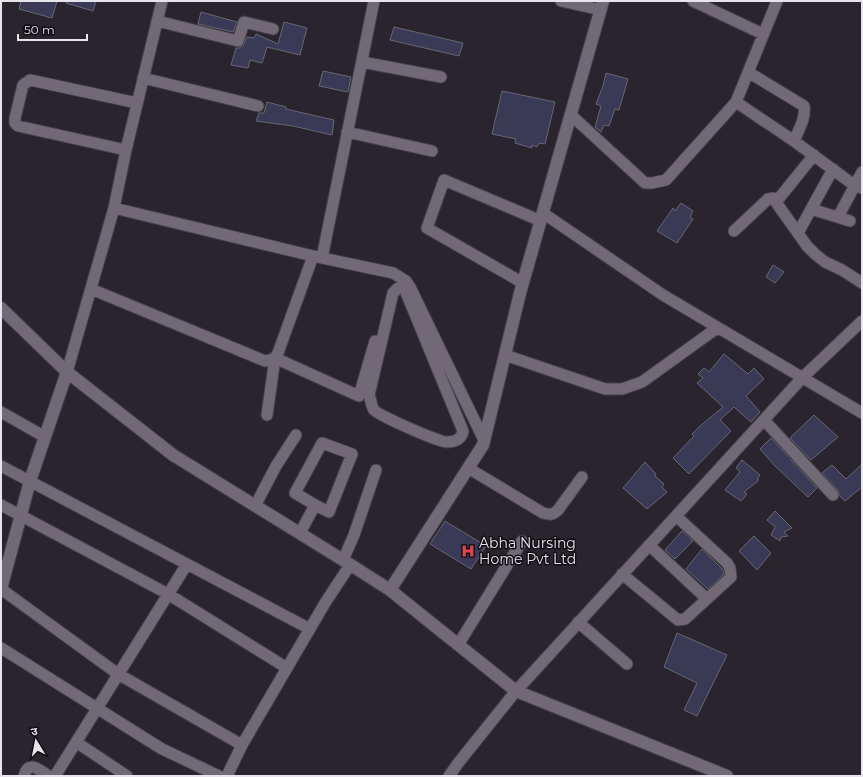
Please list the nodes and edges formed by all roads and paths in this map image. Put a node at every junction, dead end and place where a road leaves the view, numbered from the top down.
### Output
1 (162, 1) edge
2 (374, 1) edge
3 (561, 1) edge
4 (693, 1) edge
5 (777, 1) edge
6 (602, 5) edge
7 (157, 21) junction
8 (273, 29) dead end
9 (763, 34) junction
10 (362, 62) junction
11 (748, 72) junction
12 (441, 77) dead end
13 (143, 78) junction
14 (736, 102) junction
15 (137, 103) junction
16 (258, 106) dead end
17 (571, 114) junction
18 (348, 132) junction
19 (794, 141) junction
20 (126, 150) junction
21 (432, 151) dead end
22 (814, 155) junction
23 (833, 169) junction
24 (862, 172) edge
25 (858, 187) edge
26 (776, 202) junction
27 (114, 208) junction
28 (811, 209) junction
29 (542, 217) junction
30 (838, 217) junction
31 (850, 221) dead end
32 (734, 231) dead end
33 (798, 233) junction
34 (317, 257) junction
35 (393, 273) junction
36 (523, 283) junction
37 (862, 283) edge
38 (91, 289) junction
39 (1, 308) edge
40 (862, 321) edge
41 (717, 328) junction
42 (505, 355) junction
43 (438, 357) junction
44 (275, 358) junction
45 (67, 372) junction
46 (802, 378) junction
47 (1, 412) edge
48 (862, 413) edge
49 (267, 415) dead end
50 (764, 420) junction
51 (296, 435) dead end
52 (45, 437) junction
53 (484, 440) junction
54 (1, 466) edge
55 (468, 468) junction
56 (376, 470) dead end
57 (582, 477) dead end
58 (30, 481) junction
59 (833, 495) dead end
60 (315, 505) junction
61 (1, 506) edge
62 (255, 506) junction
63 (20, 516) junction
64 (676, 516) junction
65 (300, 533) junction
66 (522, 541) dead end
67 (650, 545) junction
68 (346, 562) junction
69 (187, 564) junction
70 (622, 574) junction
71 (1, 589) edge
72 (390, 590) junction
73 (168, 594) junction
74 (707, 599) junction
75 (578, 622) junction
76 (310, 629) junction
77 (458, 645) junction
78 (1, 648) edge
79 (627, 664) dead end
80 (287, 668) junction
81 (118, 674) junction
82 (516, 691) junction
83 (96, 708) junction
84 (76, 742) junction
85 (242, 745) junction
86 (24, 776) edge
87 (49, 776) edge
88 (55, 776) edge
89 (127, 776) edge
90 (220, 776) edge
91 (227, 776) edge
92 (449, 776) edge
93 (727, 776) edge

1 - 7 street
2 - 10 street
3 - 6 street
4 - 9 street
5 - 9 street
6 - 17 street
7 - 8 street
7 - 13 street
9 - 11 street
10 - 12 street
10 - 18 street
11 - 14 street
11 - 19 street
13 - 15 street
13 - 16 street
14 - 17 street
14 - 19 street
15 - 20 street
15 - 20 street
17 - 29 street
18 - 21 street
18 - 34 street
19 - 22 street
20 - 27 street
22 - 23 street
22 - 26 street
23 - 25 street
23 - 28 street
24 - 25 street
25 - 30 street
26 - 32 street
26 - 33 street
27 - 34 street
27 - 38 street
28 - 30 street
28 - 33 street
29 - 36 street
29 - 36 street
29 - 41 street
30 - 31 street
33 - 37 street
34 - 35 street
34 - 44 street
35 - 43 street
35 - 44 street
36 - 42 street
38 - 44 street
38 - 45 street
39 - 45 street
40 - 46 street
41 - 42 street
41 - 46 street
42 - 53 street
43 - 43 street
43 - 53 street
44 - 49 street
45 - 52 street
45 - 62 street
46 - 48 street
46 - 50 street
47 - 52 street
50 - 59 street
50 - 64 street
51 - 62 street
52 - 58 street
53 - 55 street
54 - 58 street
55 - 57 street
55 - 72 street
56 - 68 street
58 - 63 street
58 - 69 street
60 - 60 street
60 - 65 street
61 - 63 street
62 - 65 street
63 - 71 street
63 - 73 street
64 - 67 street
64 - 74 street
65 - 68 street
66 - 77 street
67 - 70 street
67 - 74 street
68 - 72 street
68 - 76 street
69 - 73 street
69 - 76 street
70 - 74 street
70 - 75 street
71 - 81 street
72 - 77 street
73 - 80 street
73 - 81 street
75 - 79 street
75 - 82 street
76 - 80 street
77 - 82 street
78 - 83 street
80 - 85 street
81 - 83 street
81 - 85 street
82 - 92 street
82 - 93 street
83 - 84 street
83 - 90 street
84 - 88 street
84 - 89 street
85 - 91 street
86 - 87 street

